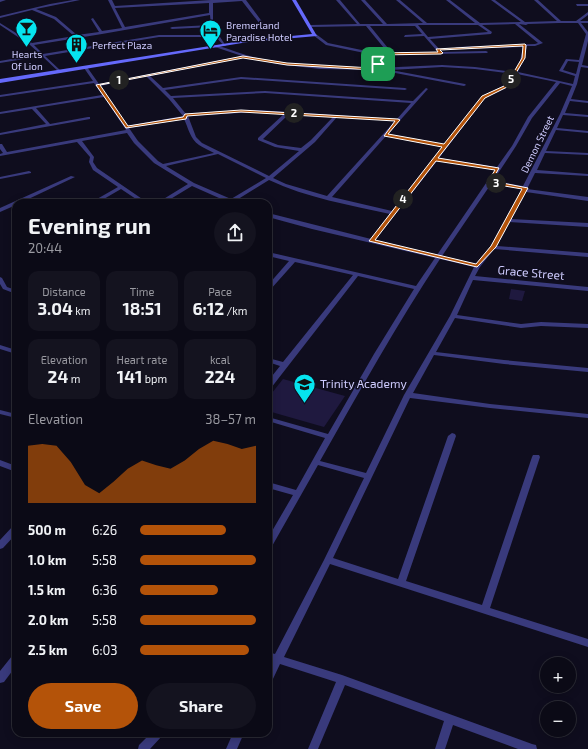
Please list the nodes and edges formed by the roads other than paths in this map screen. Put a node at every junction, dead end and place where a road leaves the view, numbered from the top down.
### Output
1 (4, 0) edge
2 (78, 0) edge
3 (110, 0) edge
4 (147, 0) edge
5 (243, 0) edge
6 (294, 0) edge
7 (338, 0) edge
8 (363, 0) edge
9 (398, 0) edge
10 (448, 0) edge
11 (493, 0) edge
12 (536, 0) edge
13 (584, 0) edge
14 (0, 1) edge
15 (193, 1) edge
16 (211, 1) junction
17 (588, 2) edge
18 (149, 5) junction
19 (577, 5) dead end
20 (588, 5) edge
21 (114, 7) junction
22 (32, 9) junction
23 (588, 13) edge
24 (210, 14) junction
25 (0, 17) edge
26 (93, 19) dead end
27 (588, 22) edge
28 (261, 23) dead end
29 (479, 23) junction
30 (561, 23) junction
31 (578, 23) junction
32 (0, 24) edge
33 (415, 24) junction
34 (426, 24) junction
35 (517, 24) junction
36 (526, 24) junction
37 (359, 25) junction
38 (367, 25) junction
39 (386, 25) junction
40 (211, 26) junction
41 (311, 26) junction
42 (6, 27) junction
43 (172, 28) dead end
44 (0, 29) edge
45 (124, 29) junction
46 (102, 33) junction
47 (315, 35) junction
48 (216, 36) junction
49 (406, 36) dead end
50 (426, 36) junction
51 (77, 37) junction
52 (31, 44) junction
53 (225, 44) junction
54 (525, 45) junction
55 (216, 46) junction
56 (437, 49) junction
57 (486, 52) dead end
58 (390, 53) junction
59 (441, 53) junction
60 (376, 54) junction
61 (43, 55) junction
62 (243, 57) junction
63 (0, 62) edge
64 (580, 64) junction
65 (588, 64) edge
66 (588, 67) edge
67 (86, 68) junction
68 (373, 69) junction
69 (384, 69) junction
70 (60, 72) junction
71 (514, 73) junction
72 (147, 75) junction
73 (577, 75) junction
74 (0, 81) edge
75 (559, 81) junction
76 (97, 83) junction
77 (464, 85) dead end
78 (574, 85) junction
79 (405, 89) dead end
80 (426, 89) dead end
81 (163, 90) junction
82 (0, 96) edge
83 (105, 96) junction
84 (170, 97) junction
85 (568, 100) junction
86 (414, 102) junction
87 (588, 102) edge
88 (33, 108) junction
89 (0, 113) edge
90 (288, 113) junction
91 (562, 114) junction
92 (185, 116) junction
93 (336, 116) junction
94 (588, 116) edge
95 (88, 118) dead end
96 (398, 120) junction
97 (49, 125) junction
98 (128, 129) junction
99 (555, 129) junction
100 (588, 132) edge
101 (0, 134) edge
102 (385, 135) junction
103 (79, 141) junction
104 (0, 145) edge
105 (445, 146) junction
106 (303, 150) junction
107 (544, 152) junction
108 (218, 153) junction
109 (6, 154) junction
110 (588, 154) edge
111 (0, 155) edge
112 (435, 159) junction
113 (161, 166) junction
114 (498, 169) junction
115 (29, 172) dead end
116 (534, 172) junction
117 (588, 175) edge
118 (73, 177) dead end
119 (0, 178) edge
120 (269, 178) junction
121 (489, 182) junction
122 (192, 184) junction
123 (121, 187) junction
124 (525, 189) junction
125 (328, 198) junction
126 (24, 199) edge
127 (100, 199) edge
128 (138, 199) edge
129 (167, 199) edge
130 (225, 199) edge
131 (237, 199) edge
132 (588, 199) edge
133 (12, 205) edge
134 (0, 210) edge
135 (392, 213) junction
136 (272, 216) edge
137 (508, 220) junction
138 (588, 225) edge
139 (372, 241) junction
140 (493, 247) junction
141 (272, 255) edge
142 (588, 255) edge
143 (438, 256) junction
144 (293, 260) junction
145 (477, 266) junction
146 (357, 274) junction
147 (472, 278) junction
148 (0, 279) edge
149 (272, 284) edge
150 (418, 288) junction
151 (588, 288) edge
152 (3, 290) edge
153 (453, 316) junction
154 (588, 326) edge
155 (0, 347) edge
156 (12, 351) edge
157 (431, 353) junction
158 (272, 361) edge
159 (284, 365) junction
160 (588, 370) edge
161 (272, 381) edge
162 (408, 395) junction
163 (0, 412) edge
164 (12, 415) edge
165 (588, 417) edge
166 (272, 421) edge
167 (452, 436) dead end
168 (329, 437) junction
169 (536, 457) dead end
170 (315, 462) junction
171 (0, 463) edge
172 (12, 468) edge
173 (368, 476) junction
174 (272, 486) edge
175 (297, 493) junction
176 (12, 532) edge
177 (272, 539) edge
178 (0, 546) edge
179 (328, 560) junction
180 (401, 583) junction
181 (485, 610) junction
182 (588, 643) edge
183 (273, 657) edge
184 (12, 664) edge
185 (342, 679) junction
186 (0, 680) edge
187 (450, 719) junction
188 (154, 737) edge
189 (237, 737) edge
190 (143, 749) edge
191 (231, 749) edge
192 (313, 749) edge
193 (440, 749) edge
194 (532, 749) edge

1 - 14 street
2 - 22 street
3 - 21 street
4 - 18 street
5 - 16 street
5 - 28 street
6 - 41 street
7 - 37 street
8 - 39 street
9 - 34 street
10 - 29 street
11 - 36 street
12 - 30 street
13 - 17 street
15 - 16 street
15 - 18 street
16 - 24 street
18 - 21 street
19 - 20 street
21 - 45 street
22 - 25 street
22 - 51 street
23 - 31 street
24 - 40 street
24 - 45 street
26 - 46 street
27 - 31 street
29 - 34 street
29 - 35 street
29 - 50 street
30 - 31 street
30 - 36 street
31 - 64 street, Demon Street
32 - 42 street
33 - 34 street
33 - 39 street
33 - 50 street
35 - 36 street
35 - 54 street
37 - 38 street
37 - 41 street
38 - 39 street
38 - 58 street
40 - 43 street
40 - 48 street
41 - 47 street
42 - 44 street
42 - 52 street
45 - 46 street
46 - 51 street
47 - 53 street
47 - 60 street
48 - 53 street
48 - 61 street
49 - 50 street
50 - 56 street
51 - 52 street
52 - 61 street
53 - 55 street
54 - 56 street
54 - 71 street
55 - 62 street
55 - 67 street
56 - 59 street
57 - 59 street
58 - 59 street
58 - 60 street
60 - 68 street
61 - 63 street
61 - 70 street
62 - 68 street
62 - 72 street
64 - 65 street
64 - 66 street
64 - 73 street, Demon Street
64 - 73 street
67 - 70 street
67 - 76 street
68 - 69 street
69 - 71 street
69 - 77 street
70 - 74 street
71 - 75 street
71 - 105 street
72 - 76 street
72 - 81 street
73 - 78 street, Demon Street
75 - 78 street
75 - 114 street
76 - 82 street
76 - 83 street
78 - 85 street, Demon Street
79 - 81 street
80 - 86 street
81 - 84 street
83 - 88 street
83 - 98 street
84 - 86 street
84 - 92 street
85 - 87 street
85 - 91 street, Demon Street
86 - 96 street
88 - 89 street
88 - 97 street
90 - 92 street
90 - 93 street
90 - 106 street
91 - 94 street
91 - 99 street, Demon Street
92 - 98 street
92 - 108 street
93 - 96 street
93 - 106 street
95 - 97 street
96 - 102 street
97 - 101 street
98 - 103 street
98 - 113 street
99 - 100 street
99 - 107 street, Demon Street
102 - 105 street
102 - 125 street
103 - 109 street
103 - 123 street
104 - 109 street
105 - 112 street
106 - 120 street
107 - 110 street
107 - 116 street, Demon Street
108 - 113 street
108 - 120 street
109 - 111 street
112 - 114 street
112 - 135 street
113 - 122 street
114 - 121 street
115 - 119 street
116 - 117 street
116 - 124 street, Demon Street
118 - 126 street
120 - 125 street
120 - 131 street
121 - 124 street
121 - 143 street
122 - 129 street
122 - 130 street
123 - 127 street
123 - 128 street
124 - 132 street
124 - 137 street, Demon Street
125 - 135 street
133 - 134 street
135 - 139 street
136 - 139 street
137 - 138 street
137 - 140 street, Demon Street
139 - 143 street
140 - 142 street
140 - 145 street, Demon Street
141 - 144 street
143 - 145 street
143 - 150 street
144 - 146 street
144 - 149 street
145 - 147 street, Demon Street
146 - 150 street
146 - 159 street
147 - 151 street, Grace Street
147 - 153 street, Demon Street
148 - 152 street
150 - 168 street
153 - 154 street
153 - 157 street, Demon Street
155 - 156 street
157 - 160 street
157 - 162 street, Demon Street
158 - 159 street
159 - 161 street
162 - 165 street
162 - 173 street, Demon Street
163 - 164 street
166 - 168 street
167 - 180 street
168 - 170 street
169 - 181 street
170 - 173 street
170 - 175 street
171 - 172 street
173 - 179 street, Demon Street
174 - 175 street
175 - 177 street
176 - 178 street
179 - 180 street
179 - 183 street, Demon Street
180 - 181 street
181 - 182 street
183 - 185 street
184 - 186 street
185 - 187 street
185 - 192 street
187 - 193 street
187 - 194 street
188 - 190 street
189 - 191 street

